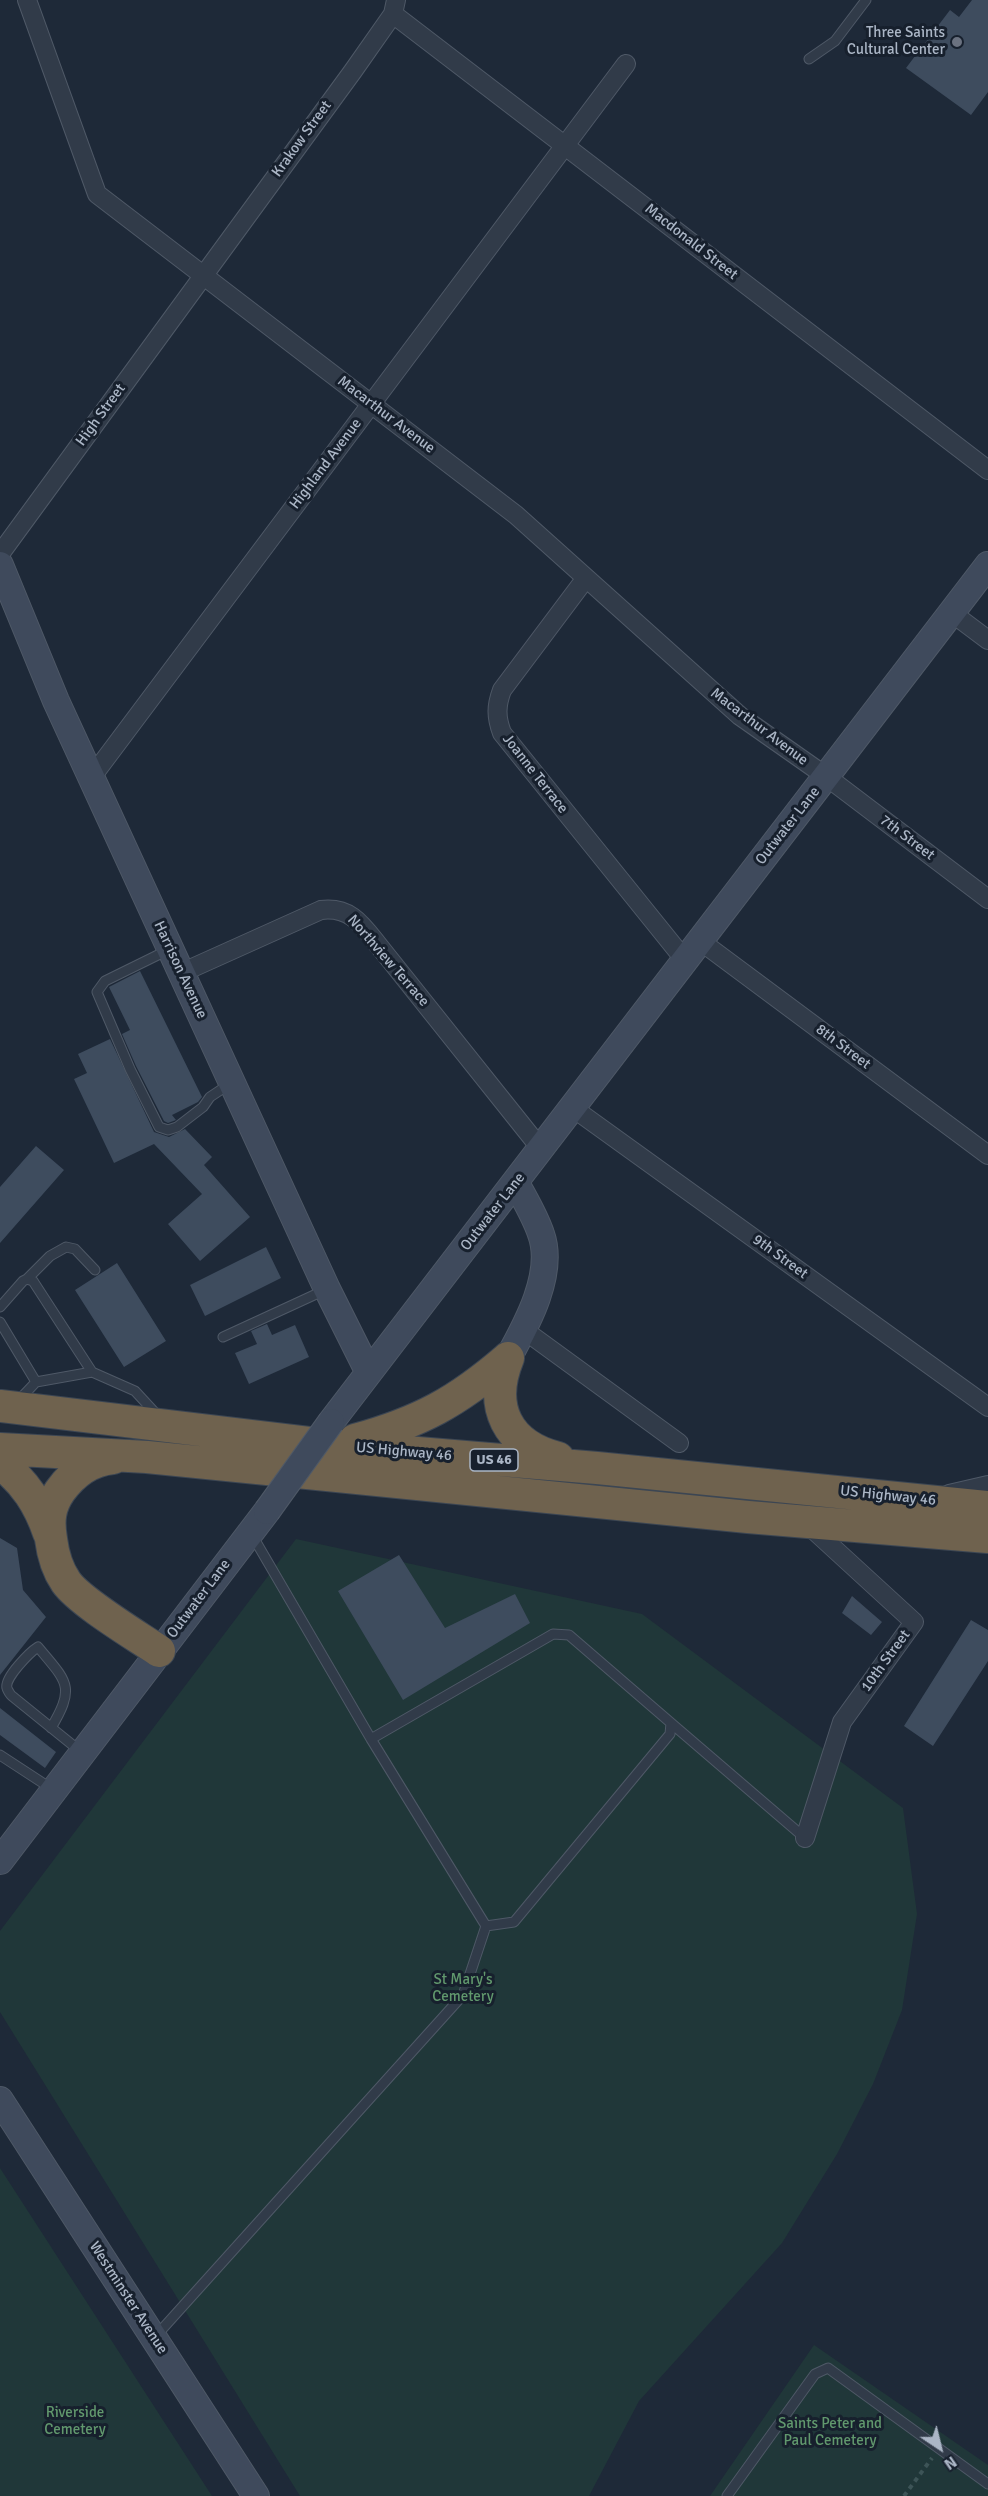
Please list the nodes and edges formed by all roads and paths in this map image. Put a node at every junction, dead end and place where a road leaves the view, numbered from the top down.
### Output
1 (27, 0) edge
2 (866, 0) edge
3 (394, 7) edge
4 (809, 59) dead end
5 (626, 64) dead end
6 (565, 145) junction
7 (202, 275) junction
8 (371, 404) junction
9 (988, 470) edge
10 (0, 554) edge
11 (0, 565) edge
12 (988, 565) edge
13 (586, 578) junction
14 (952, 613) junction
15 (988, 640) edge
16 (827, 777) junction
17 (91, 778) junction
18 (988, 899) edge
19 (170, 949) junction
20 (692, 950) junction
21 (181, 972) junction
22 (232, 1083) junction
23 (573, 1108) junction
24 (541, 1149) junction
25 (988, 1155) edge
26 (516, 1183) junction
27 (95, 1270) dead end
28 (27, 1279) junction
29 (327, 1289) junction
30 (0, 1306) edge
31 (0, 1322) edge
32 (524, 1330) junction
33 (223, 1337) dead end
34 (508, 1358) junction
35 (368, 1371) junction
36 (92, 1372) junction
37 (36, 1382) junction
38 (6, 1407) edge
39 (988, 1407) edge
40 (165, 1426) junction
41 (333, 1434) junction
42 (679, 1443) dead end
43 (0, 1449) edge
44 (147, 1457) junction
45 (0, 1463) edge
46 (597, 1468) junction
47 (988, 1485) edge
48 (921, 1499) junction
49 (988, 1508) edge
50 (804, 1522) junction
51 (250, 1532) junction
52 (988, 1537) edge
53 (51, 1540) junction
54 (159, 1651) junction
55 (670, 1723) junction
56 (51, 1728) junction
57 (372, 1739) junction
58 (82, 1753) junction
59 (0, 1755) edge
60 (54, 1791) junction
61 (805, 1838) joint
62 (0, 1861) edge
63 (486, 1926) junction
64 (0, 2100) edge
65 (154, 2339) junction
66 (939, 2448) junction
67 (988, 2484) edge
68 (256, 2496) edge
69 (727, 2496) edge
70 (904, 2496) edge

1 - 7 street, Macarthur Avenue
2 - 4 lane
3 - 6 street, Macdonald Street
3 - 7 street, Krakow Street
5 - 6 street, Highland Avenue
6 - 8 street, Highland Avenue
6 - 9 street, Macdonald Street
7 - 8 street, Macarthur Avenue
7 - 10 street, High Street
8 - 13 street, Macarthur Avenue
8 - 17 street, Highland Avenue
11 - 17 street, Harrison Avenue
12 - 14 street, Outwater Lane
13 - 16 street, Macarthur Avenue
13 - 20 street, Joanne Terrace
14 - 15 street
14 - 16 street, Outwater Lane
16 - 18 street, 7th Street
16 - 20 street, Outwater Lane
17 - 19 street, Harrison Avenue
19 - 21 street, Harrison Avenue
19 - 22 lane
20 - 23 street, Outwater Lane
20 - 25 street, 8th Street
21 - 22 street, Harrison Avenue
21 - 24 street, Northview Terrace
22 - 29 street, Harrison Avenue
23 - 24 street, Outwater Lane
23 - 39 street, 9th Street
24 - 26 street, Outwater Lane
26 - 32 street
26 - 35 street, Outwater Lane
27 - 28 lane
28 - 30 lane
28 - 36 lane
29 - 33 lane
29 - 35 street, Harrison Avenue
31 - 37 lane
32 - 34 street
32 - 42 street
34 - 41 highway
34 - 46 highway
35 - 41 street, Outwater Lane
36 - 37 lane
36 - 40 lane
37 - 38 lane
38 - 40 highway, US Highway 46 / US 46
40 - 41 highway, US Highway 46 / US 46
41 - 46 highway, US Highway 46 / US 46
41 - 51 street, Outwater Lane, bridge
43 - 44 highway, US Highway 46 / US 46
44 - 50 highway, US Highway 46 / US 46
44 - 53 highway
45 - 53 highway
46 - 48 highway, US Highway 46 / US 46
47 - 48 street
48 - 49 highway, US Highway 46 / US 46
50 - 52 highway, US Highway 46 / US 46
50 - 61 street, 10th Street
51 - 54 street, Outwater Lane
51 - 57 lane
53 - 54 highway
54 - 58 street, Outwater Lane
55 - 57 lane
55 - 61 lane
55 - 63 lane
56 - 56 lane
56 - 58 lane
57 - 63 lane
58 - 60 street, Outwater Lane
59 - 60 lane
60 - 62 street, Outwater Lane
63 - 65 lane
64 - 65 street, Westminster Avenue
65 - 68 street, Westminster Avenue
66 - 67 lane
66 - 69 lane
66 - 70 path

